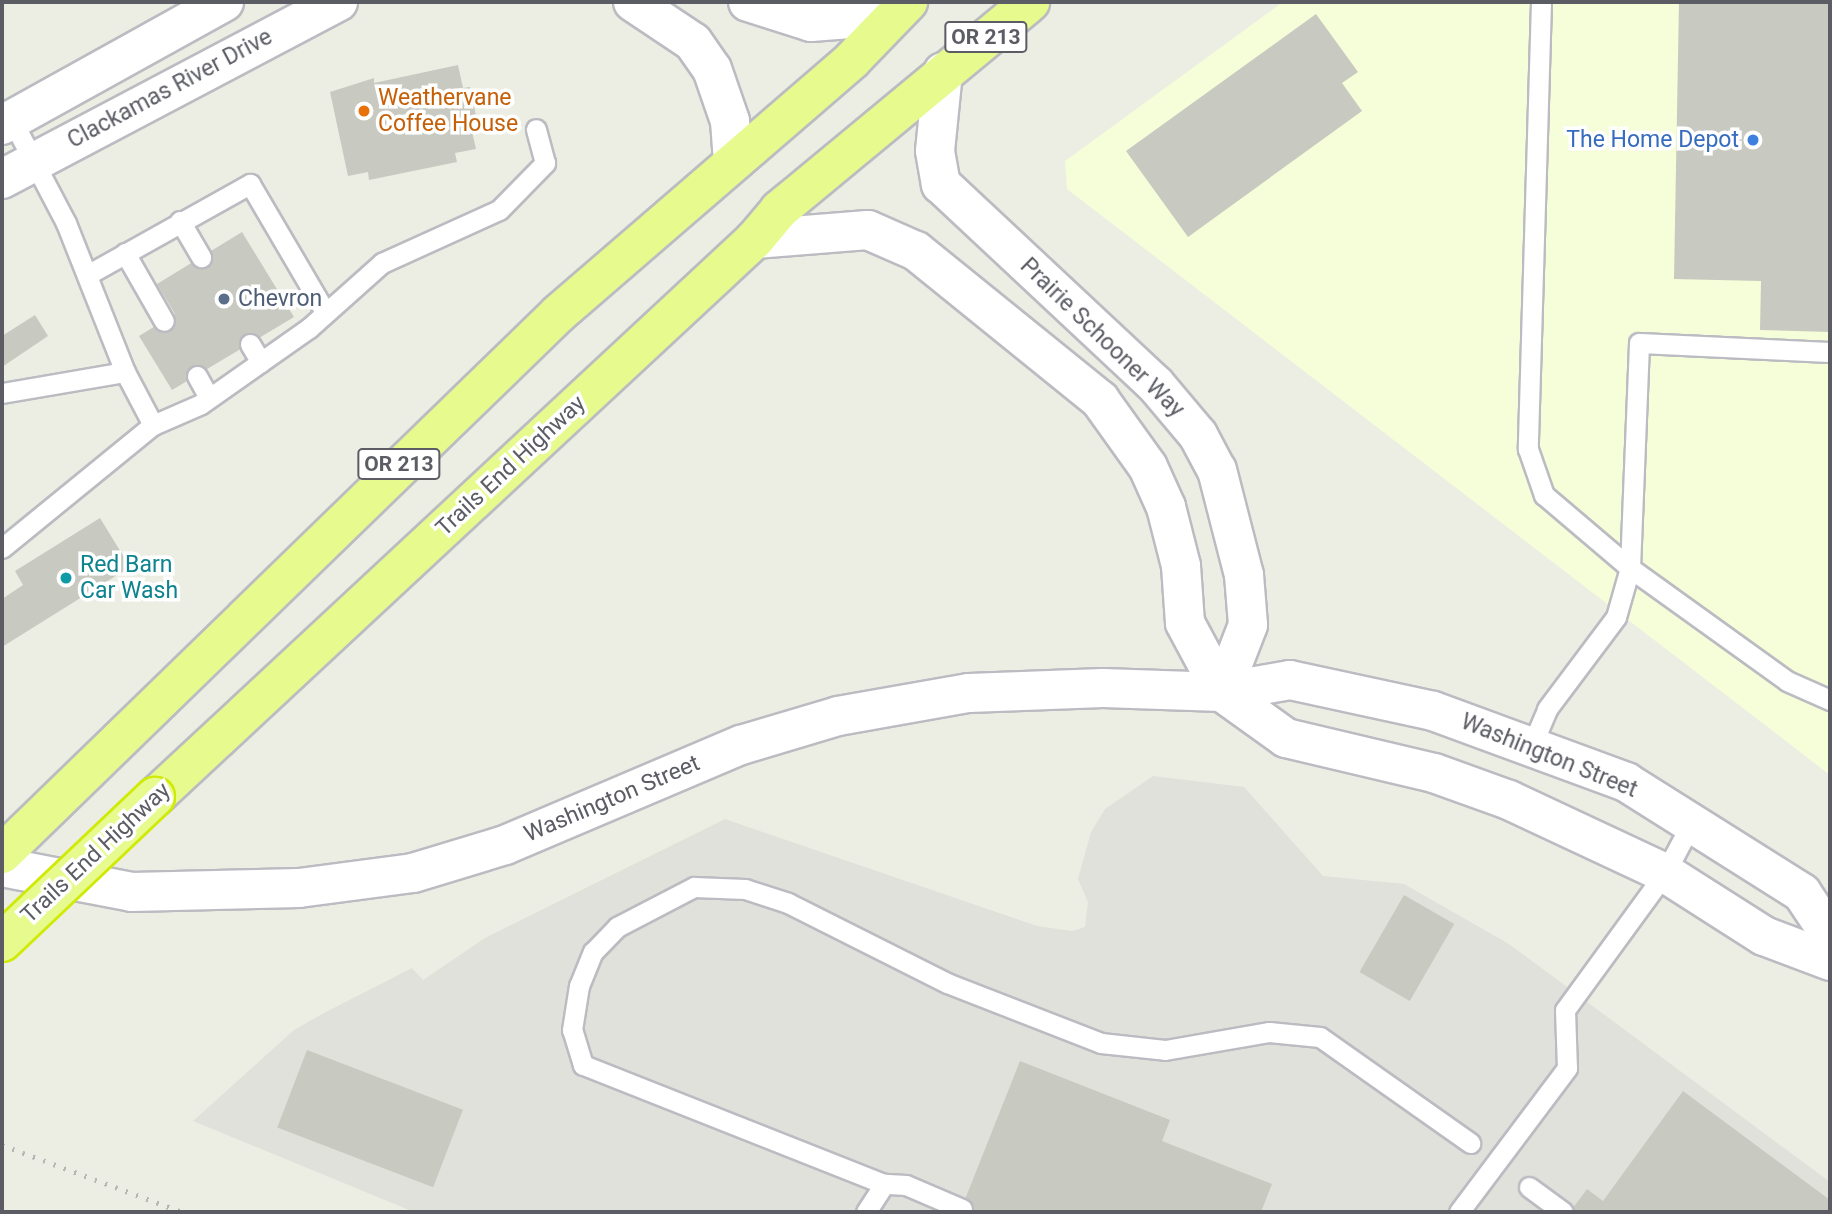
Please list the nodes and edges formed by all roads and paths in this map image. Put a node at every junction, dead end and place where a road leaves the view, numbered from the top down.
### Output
1 (224, 2) edge
2 (338, 2) edge
3 (633, 2) edge
4 (748, 2) edge
5 (1030, 2) edge
6 (1541, 2) edge
7 (899, 9) edge
8 (943, 72) junction
9 (7, 122) edge
10 (536, 129) dead end
11 (733, 162) junction
12 (18, 170) edge
13 (180, 221) junction
14 (755, 239) junction
15 (125, 253) junction
16 (201, 257) dead end
17 (87, 275) junction
18 (324, 310) junction
19 (164, 321) dead end
20 (250, 344) dead end
21 (1830, 352) edge
22 (261, 362) junction
23 (125, 372) junction
24 (197, 376) dead end
25 (2, 393) edge
26 (209, 398) junction
27 (153, 425) junction
28 (2, 548) edge
29 (1630, 568) junction
30 (1222, 692) junction
31 (1830, 700) edge
32 (1532, 745) junction
33 (1692, 822) junction
34 (2, 854) edge
35 (2, 867) edge
36 (1665, 873) junction
37 (1830, 935) edge
38 (2, 942) edge
39 (1830, 961) edge
40 (1470, 1143) dead end
41 (884, 1184) junction
42 (1529, 1187) dead end
43 (962, 1209) dead end
44 (866, 1212) edge
45 (1458, 1212) edge
46 (1563, 1212) edge

1 - 9 main road
2 - 12 main road, Clackamas River Drive
3 - 11 main road
4 - 7 main road
5 - 8 highway, Trails End Highway / OR 213
6 - 29 lane
7 - 11 highway, OR 213
8 - 14 highway, Trails End Highway / OR 213
8 - 30 main road, Prairie Schooner Way
9 - 12 lane
10 - 18 lane
11 - 34 highway, OR 213
12 - 17 lane
13 - 15 lane
13 - 16 lane
13 - 18 lane
14 - 30 main road, Prairie Schooner Way
14 - 38 highway, Trails End Highway / OR 213, bridge
15 - 17 lane
15 - 19 lane
17 - 23 lane
18 - 22 lane
20 - 22 lane
21 - 29 lane
22 - 26 lane
23 - 25 lane
23 - 27 lane
24 - 26 lane
26 - 27 lane
27 - 28 lane
29 - 31 lane
29 - 32 lane
30 - 32 main road, Washington Street
30 - 35 main road, Washington Street
30 - 36 main road
32 - 33 main road, Washington Street
33 - 36 lane
33 - 37 main road, Washington Street
36 - 39 main road
36 - 45 lane
40 - 41 lane
41 - 43 lane
41 - 44 lane
42 - 46 lane

